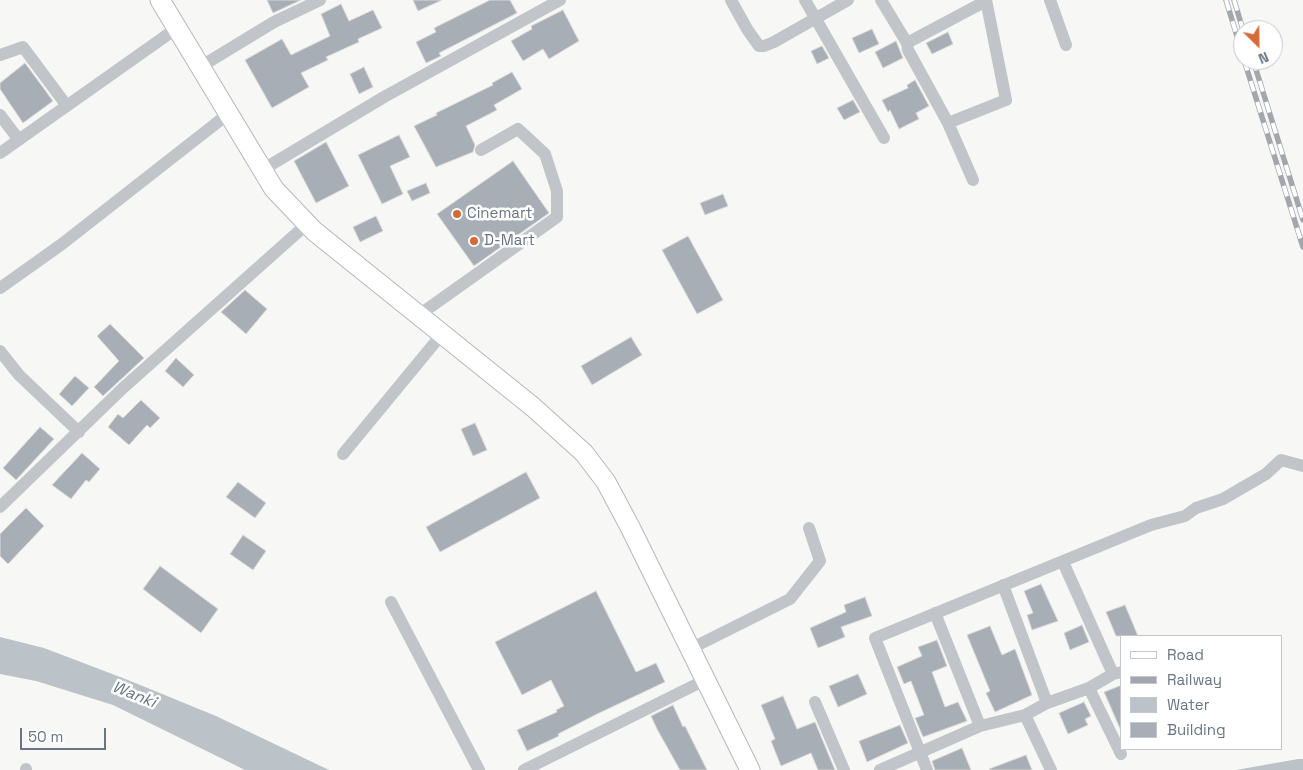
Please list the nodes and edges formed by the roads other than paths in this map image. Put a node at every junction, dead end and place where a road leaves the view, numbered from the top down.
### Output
1 (160, 0) edge
2 (320, 0) edge
3 (560, 0) edge
4 (731, 0) edge
5 (805, 0) edge
6 (848, 0) edge
7 (881, 0) edge
8 (986, 0) edge
9 (1050, 0) edge
10 (815, 19) junction
11 (177, 28) junction
12 (907, 43) junction
13 (1066, 45) dead end
14 (0, 55) edge
15 (200, 67) junction
16 (67, 106) junction
17 (228, 114) junction
18 (0, 115) edge
19 (948, 123) junction
20 (884, 138) dead end
21 (19, 140) junction
22 (481, 150) dead end
23 (0, 153) edge
24 (262, 170) junction
25 (973, 180) dead end
26 (307, 224) junction
27 (0, 288) edge
28 (419, 315) junction
29 (442, 334) junction
30 (0, 351) edge
31 (79, 432) junction
32 (343, 454) dead end
33 (1303, 466) edge
34 (0, 507) edge
35 (809, 528) dead end
36 (1063, 562) junction
37 (1003, 586) junction
38 (391, 602) dead end
39 (935, 613) junction
40 (690, 649) junction
41 (1117, 673) edge
42 (705, 680) junction
43 (1089, 688) junction
44 (815, 702) dead end
45 (1047, 704) junction
46 (1025, 716) junction
47 (980, 726) junction
48 (920, 753) junction
49 (1121, 754) dead end
50 (480, 770) edge
51 (524, 770) edge
52 (750, 770) edge
53 (844, 770) edge
54 (880, 770) edge
55 (927, 770) edge
56 (1052, 770) edge

1 - 11 street
2 - 15 street
3 - 24 street
4 - 10 street
5 - 10 street
6 - 10 street
7 - 12 street
8 - 12 street
8 - 19 street
9 - 13 street
10 - 20 street
11 - 15 street
11 - 16 street
12 - 19 street
14 - 16 street
15 - 17 street
16 - 21 street
17 - 24 street
17 - 27 street
18 - 21 street
19 - 25 street
21 - 23 street
22 - 28 street
24 - 26 street
26 - 28 street
26 - 31 street
28 - 29 street
29 - 32 street
29 - 40 street
30 - 31 street
31 - 34 street
33 - 36 street
35 - 40 street
36 - 37 street
36 - 41 street
37 - 39 street
37 - 45 street
38 - 50 street
39 - 47 street
39 - 48 street
40 - 42 street
41 - 43 street
42 - 51 street
42 - 52 street
43 - 45 street
43 - 49 street
44 - 53 street
45 - 46 street
46 - 47 street
46 - 56 street
47 - 48 street
48 - 54 street
48 - 55 street

